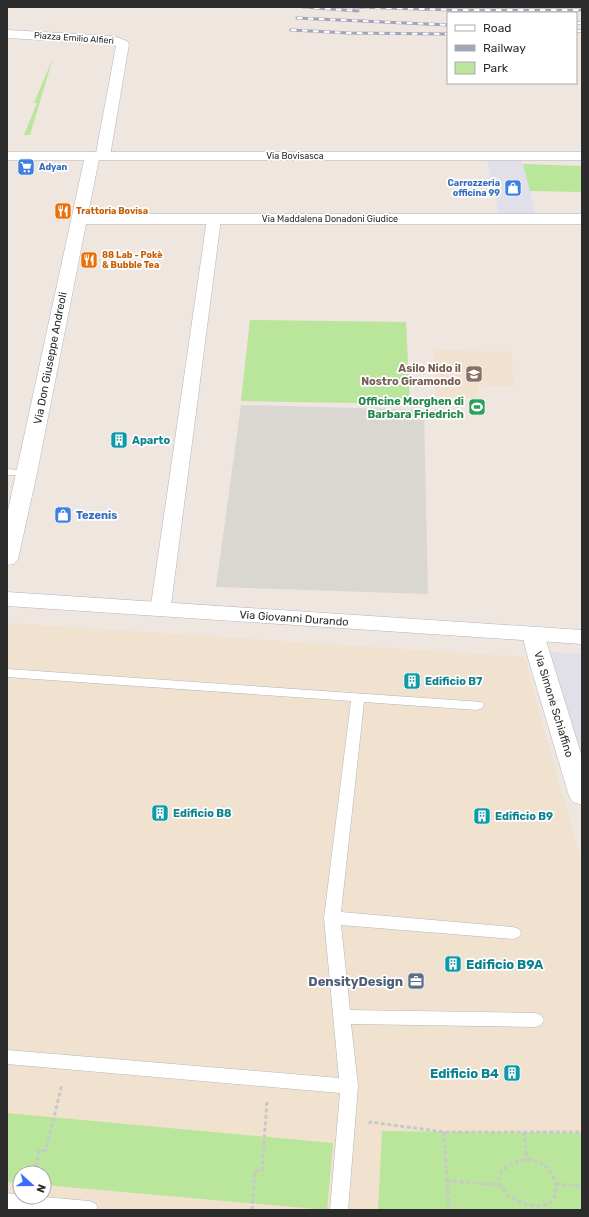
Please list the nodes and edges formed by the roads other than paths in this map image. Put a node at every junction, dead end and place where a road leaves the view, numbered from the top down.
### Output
1 (7, 34) edge
2 (7, 156) edge
3 (98, 156) junction
4 (582, 156) edge
5 (78, 218) junction
6 (214, 219) junction
7 (582, 220) edge
8 (17, 472) edge
9 (7, 559) edge
10 (7, 599) edge
11 (161, 605) dead end
12 (533, 634) junction
13 (582, 637) edge
14 (7, 673) edge
15 (358, 697) junction
16 (477, 705) dead end
17 (582, 796) edge
18 (332, 918) junction
19 (514, 933) dead end
20 (341, 1017) junction
21 (535, 1020) dead end
22 (7, 1057) edge
23 (349, 1086) junction
24 (7, 1202) edge
25 (89, 1210) edge
26 (339, 1210) edge

1 - 3 street, Piazza Emilio Alfieri
2 - 3 street, Via Bovisasca
3 - 4 street, Via Bovisasca
3 - 5 street, Via Don Giuseppe Andreoli
5 - 6 street, Via Maddalena Donadoni Giudice
5 - 8 street, Via Don Giuseppe Andreoli
6 - 7 street, Via Maddalena Donadoni Giudice
6 - 11 street
8 - 9 street, Via Don Giuseppe Andreoli
10 - 12 street, Via Giovanni Durando
12 - 13 street, Via Giovanni Durando
12 - 17 street, Via Simone Schiaffino
14 - 15 lane
15 - 16 lane
15 - 18 lane
18 - 19 lane
18 - 20 lane
20 - 21 lane
20 - 23 lane
22 - 23 lane
23 - 26 lane
24 - 25 lane

